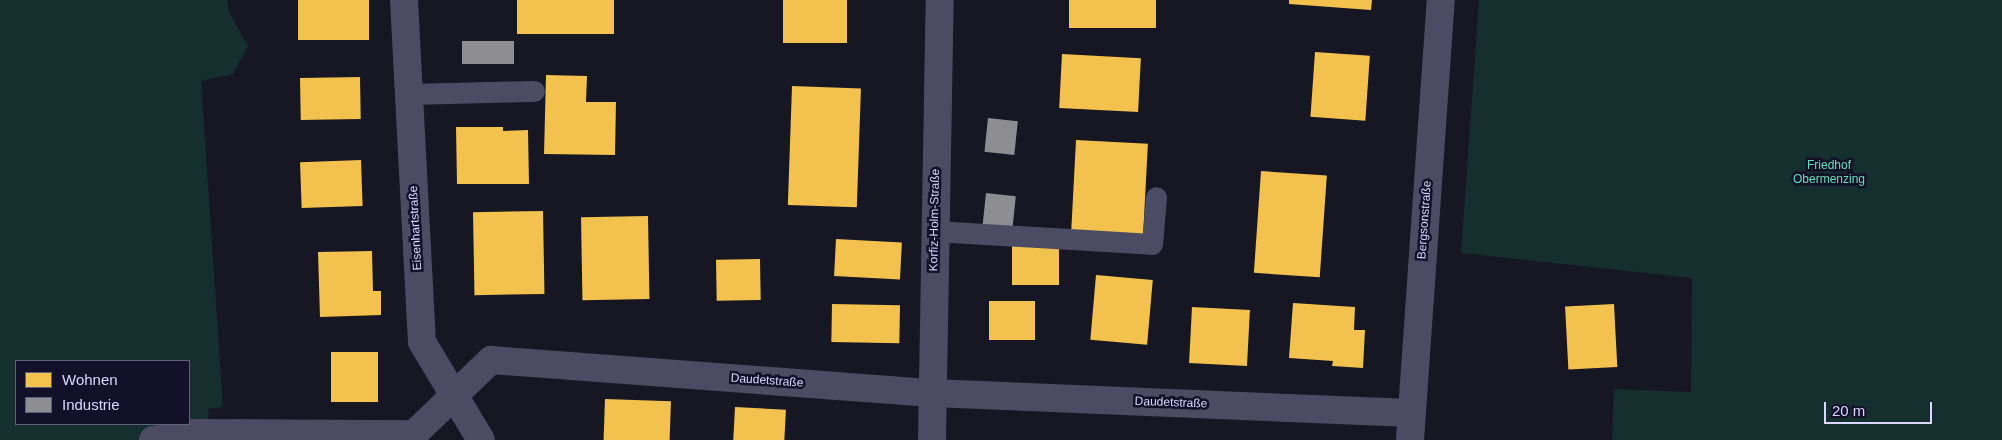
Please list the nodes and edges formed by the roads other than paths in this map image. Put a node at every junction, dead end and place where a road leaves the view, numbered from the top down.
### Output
1 (404, 0) edge
2 (940, 0) edge
3 (1441, 0) edge
4 (534, 91) dead end
5 (408, 94) junction
6 (1156, 197) dead end
7 (935, 232) junction
8 (932, 393) junction
9 (454, 394) junction
10 (1411, 413) junction
11 (153, 440) edge
12 (481, 440) edge
13 (932, 440) edge
14 (1410, 440) edge

1 - 5 street, Eisenhartstraße
2 - 7 street, Korfiz-Holm-Straße
3 - 10 street, Bergsonstraße
4 - 5 lane
5 - 9 street, Eisenhartstraße
6 - 7 lane
7 - 8 street, Korfiz-Holm-Straße
8 - 9 street, Daudetstraße
8 - 10 street, Daudetstraße
8 - 13 street, Korfiz-Holm-Straße
9 - 11 street, Daudetstraße
9 - 12 street, Eisenhartstraße
10 - 14 street, Bergsonstraße

